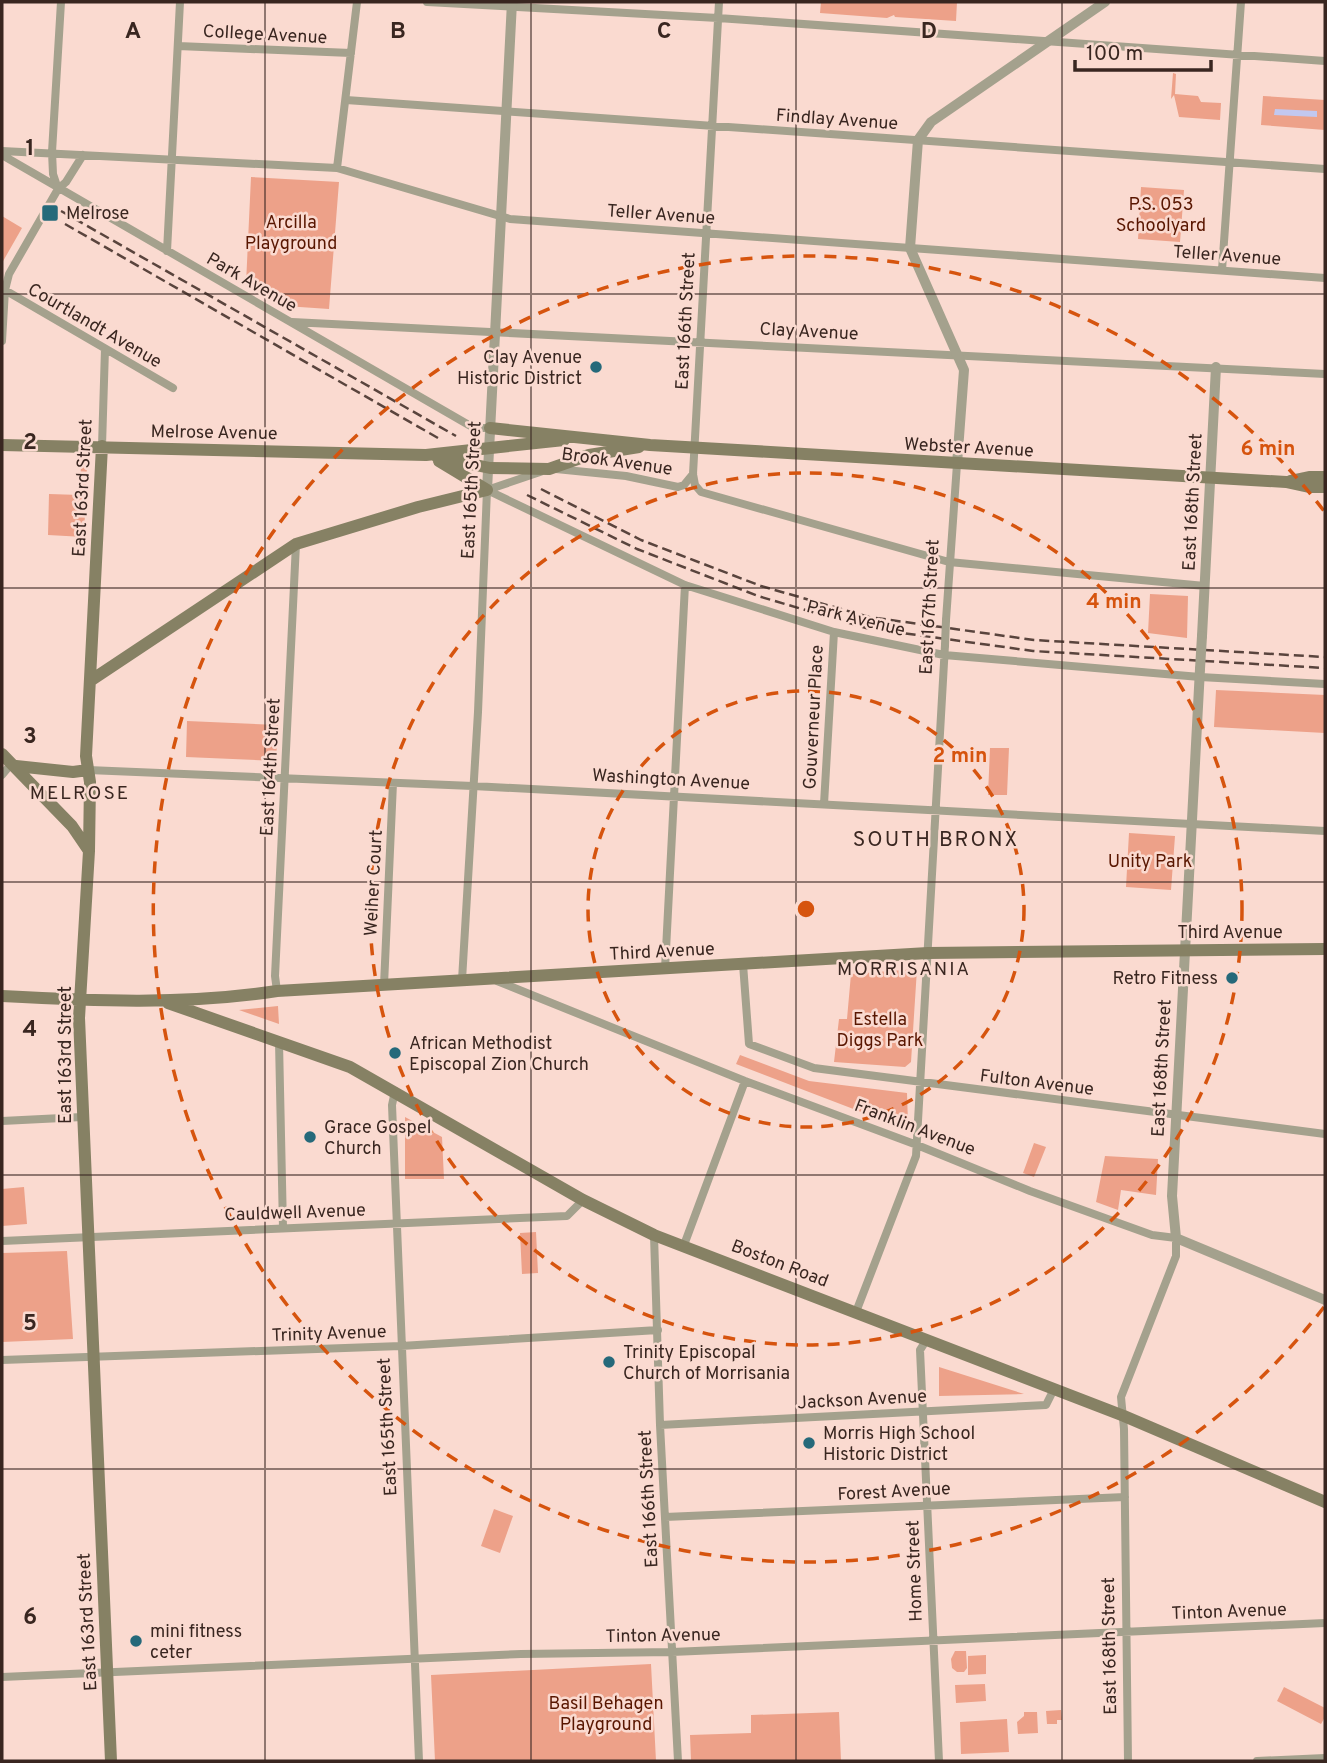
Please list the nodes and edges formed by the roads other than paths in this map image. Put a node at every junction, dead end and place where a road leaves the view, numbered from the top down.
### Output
1 (61, 2) edge
2 (180, 2) edge
3 (357, 2) edge
4 (427, 2) edge
5 (719, 2) edge
6 (1105, 2) edge
7 (1241, 2) edge
8 (512, 4) edge
9 (718, 18) junction
10 (1048, 41) junction
11 (178, 46) junction
12 (351, 53) junction
13 (1237, 55) junction
14 (1325, 61) edge
15 (346, 100) junction
16 (506, 111) junction
17 (712, 126) junction
18 (918, 140) junction
19 (52, 152) junction
20 (2, 153) edge
21 (83, 155) junction
22 (172, 160) junction
23 (1230, 162) junction
24 (337, 168) junction
25 (1325, 169) edge
26 (58, 189) junction
27 (501, 216) junction
28 (706, 233) junction
29 (910, 248) junction
30 (167, 251) junction
31 (1223, 270) junction
32 (1325, 278) edge
33 (3, 289) edge
34 (292, 322) junction
35 (496, 331) junction
36 (2, 341) edge
37 (700, 342) junction
38 (105, 349) junction
39 (959, 354) junction
40 (1216, 367) junction
41 (1325, 374) edge
42 (173, 388) dead end
43 (490, 428) junction
44 (582, 438) junction
45 (2, 444) edge
46 (650, 445) junction
47 (102, 446) junction
48 (490, 447) junction
49 (695, 448) junction
50 (426, 455) junction
51 (957, 464) junction
52 (489, 468) junction
53 (550, 469) junction
54 (693, 474) junction
55 (1325, 477) edge
56 (1210, 478) junction
57 (1286, 482) junction
58 (1325, 487) edge
59 (487, 490) junction
60 (296, 544) junction
61 (949, 562) junction
62 (685, 585) junction
63 (1205, 586) junction
64 (834, 632) junction
65 (944, 655) junction
66 (1200, 673) junction
67 (90, 681) junction
68 (1325, 684) edge
69 (2, 754) edge
70 (14, 765) junction
71 (88, 770) junction
72 (2, 775) edge
73 (286, 779) junction
74 (393, 783) junction
75 (473, 786) junction
76 (674, 797) junction
77 (824, 804) junction
78 (936, 810) junction
79 (1192, 824) junction
80 (1325, 831) edge
81 (89, 851) junction
82 (1185, 949) junction
83 (1325, 949) edge
84 (928, 953) junction
85 (743, 964) junction
86 (665, 969) junction
87 (462, 980) junction
88 (494, 980) junction
89 (384, 985) junction
90 (277, 991) junction
91 (2, 996) edge
92 (215, 996) junction
93 (80, 1000) junction
94 (161, 1000) junction
95 (236, 1027) junction
96 (279, 1042) junction
97 (745, 1081) junction
98 (919, 1083) junction
99 (395, 1091) junction
100 (1176, 1115) junction
101 (82, 1117) junction
102 (2, 1121) edge
103 (1325, 1134) edge
104 (917, 1145) junction
105 (583, 1200) junction
106 (396, 1224) junction
107 (283, 1228) junction
108 (654, 1235) junction
109 (88, 1237) junction
110 (1175, 1238) junction
111 (2, 1241) edge
112 (684, 1245) junction
113 (1325, 1300) edge
114 (856, 1312) junction
115 (658, 1330) junction
116 (927, 1339) junction
117 (401, 1346) junction
118 (93, 1357) junction
119 (2, 1360) edge
120 (1054, 1389) junction
121 (923, 1412) junction
122 (1124, 1416) junction
123 (660, 1425) junction
124 (1125, 1497) junction
125 (1325, 1502) edge
126 (927, 1505) junction
127 (665, 1517) junction
128 (1325, 1623) edge
129 (1126, 1632) junction
130 (933, 1640) junction
131 (672, 1652) junction
132 (415, 1658) junction
133 (107, 1671) junction
134 (2, 1676) edge
135 (1325, 1758) edge
136 (111, 1761) edge
137 (419, 1761) edge
138 (678, 1761) edge
139 (939, 1761) edge
140 (1128, 1761) edge
141 (1257, 1761) edge

1 - 19 street
2 - 11 street
3 - 12 street
4 - 8 street
5 - 9 street, East 166th Street
6 - 10 street
7 - 13 street
8 - 9 street
8 - 16 street, East 165th Street
9 - 10 street
9 - 17 street, East 166th Street
10 - 13 street
10 - 18 street
11 - 12 street, College Avenue
11 - 22 street
12 - 15 street
13 - 14 street
13 - 23 street
15 - 16 street, Findlay Avenue
15 - 24 street
16 - 17 street, Findlay Avenue
16 - 27 street, East 165th Street
17 - 18 street, Findlay Avenue
17 - 28 street, East 166th Street
18 - 23 street, Findlay Avenue
18 - 29 street, East 167th Street
19 - 20 street, Teller Avenue
19 - 21 street, Teller Avenue
19 - 26 street
20 - 26 street, Park Avenue
21 - 22 street, Teller Avenue
21 - 26 street
22 - 24 street, Teller Avenue
22 - 30 street
23 - 25 street, Findlay Avenue
23 - 31 street
24 - 27 street, Teller Avenue
26 - 30 street, Park Avenue
26 - 33 street
27 - 28 street, Teller Avenue
27 - 35 street, East 165th Street
28 - 29 street, Teller Avenue
28 - 37 street, East 166th Street
29 - 31 street, Teller Avenue
29 - 39 street, East 167th Street
30 - 34 street, Park Avenue
31 - 32 street, Teller Avenue
33 - 36 street
33 - 38 street, Courtlandt Avenue
34 - 35 street, Clay Avenue
34 - 43 street, Park Avenue
35 - 37 street, Clay Avenue
35 - 43 street, East 165th Street
37 - 39 street, Clay Avenue
37 - 49 street, East 166th Street
38 - 42 street, Courtlandt Avenue
38 - 47 street, East 163rd Street
39 - 40 street, Clay Avenue
39 - 51 street, East 167th Street
40 - 41 street, Clay Avenue
40 - 56 street, East 168th Street
43 - 44 main road, Webster Avenue
43 - 48 street, East 165th Street
44 - 46 main road, Webster Avenue
44 - 48 main road, Webster Avenue
45 - 47 main road, Melrose Avenue
46 - 49 main road, Webster Avenue
46 - 53 main road, Webster Avenue
47 - 50 main road, Melrose Avenue
47 - 67 main road, East 163rd Street
48 - 50 main road, Melrose Avenue
48 - 52 street, East 165th Street
49 - 51 main road, Webster Avenue
49 - 54 street, East 166th Street
50 - 52 main road, Melrose Avenue
50 - 59 main road
51 - 56 main road, Webster Avenue
51 - 61 street, East 167th Street
52 - 53 main road, Webster Avenue
52 - 59 street, East 165th Street
53 - 54 street, Brook Avenue
53 - 59 street, Brook Avenue
54 - 61 street, Brook Avenue
55 - 57 main road, Webster Avenue
56 - 57 main road, Webster Avenue
56 - 63 street, East 168th Street
57 - 58 main road, Webster Avenue
59 - 60 main road, Brook Avenue
59 - 62 street, Park Avenue
59 - 75 street, East 165th Street
60 - 67 main road, Brook Avenue
60 - 73 street, East 164th Street
61 - 63 street, Brook Avenue
61 - 65 street, East 167th Street, bridge
62 - 64 street, Park Avenue
62 - 76 street
63 - 66 street, East 168th Street, bridge
64 - 65 street, Park Avenue
64 - 77 street, Gouverneur Place
65 - 66 street, Park Avenue
65 - 78 street, East 167th Street
66 - 68 street, Park Avenue
66 - 79 street, East 168th Street
67 - 71 main road, East 163rd Street
69 - 70 main road
70 - 71 main road, Washington Avenue
70 - 72 street
70 - 81 main road
71 - 73 street, Washington Avenue
71 - 81 main road, East 163rd Street
73 - 74 street, Washington Avenue
73 - 90 street, East 164th Street
74 - 75 street, Washington Avenue
74 - 89 street, Weiher Court
75 - 76 street, Washington Avenue
75 - 87 street, East 165th Street
76 - 77 street, Washington Avenue
76 - 86 street
77 - 78 street, Washington Avenue
78 - 79 street, Washington Avenue
78 - 84 street, East 167th Street
79 - 80 street, Washington Avenue
79 - 82 street, East 168th Street
81 - 93 main road, East 163rd Street
82 - 83 main road, Third Avenue
82 - 84 main road, Third Avenue
82 - 100 street, East 168th Street
84 - 85 main road, Third Avenue
84 - 98 street, East 167th Street
85 - 86 main road, Third Avenue
85 - 98 street, Fulton Avenue
86 - 88 main road, Third Avenue
87 - 88 main road, Third Avenue
87 - 89 main road, Third Avenue
88 - 97 street, Franklin Avenue
89 - 90 main road, Third Avenue
90 - 92 main road, Third Avenue
91 - 93 main road, Third Avenue
92 - 94 main road, Third Avenue
92 - 95 main road
93 - 94 main road, Third Avenue
93 - 101 main road, East 163rd Street
94 - 95 main road, Boston Road
95 - 96 main road, Boston Road
96 - 99 main road, Boston Road
96 - 107 street
97 - 104 street, Franklin Avenue
97 - 112 street
98 - 100 street, Fulton Avenue
98 - 104 street, East 167th Street
99 - 105 main road, Boston Road
99 - 106 street, East 165th Street
100 - 103 street, Fulton Avenue
100 - 110 street, East 168th Street
101 - 102 street
101 - 109 main road, East 163rd Street
104 - 110 street, Franklin Avenue
104 - 114 street, East 167th Street
105 - 106 street, Cauldwell Avenue
105 - 108 main road, Boston Road
106 - 107 street, Cauldwell Avenue
106 - 117 street, East 165th Street
107 - 109 street, Cauldwell Avenue
108 - 112 main road, Boston Road
108 - 115 street, East 166th Street
109 - 111 street, Cauldwell Avenue
109 - 118 main road, East 163rd Street
110 - 113 street, Franklin Avenue
110 - 122 street, East 168th Street
112 - 114 main road, Boston Road
114 - 116 main road, Boston Road
115 - 117 street, Trinity Avenue
115 - 123 street, East 166th Street
116 - 120 main road, Boston Road
116 - 121 street, Home Street
117 - 118 street, Trinity Avenue
117 - 132 street, East 165th Street
118 - 119 street, Trinity Avenue
118 - 133 main road, East 163rd Street
120 - 121 street, Jackson Avenue
120 - 122 main road, Boston Road
121 - 123 street, Jackson Avenue
121 - 126 street, Home Street
122 - 124 street, East 168th Street
122 - 125 main road, Boston Road
123 - 127 street, East 166th Street
124 - 126 street, Forest Avenue
124 - 129 street, East 168th Street
126 - 127 street, Forest Avenue
126 - 130 street, Home Street
127 - 131 street, East 166th Street
128 - 129 street, Tinton Avenue
129 - 130 street, Tinton Avenue
129 - 140 street, East 168th Street
130 - 131 street, Tinton Avenue
130 - 139 street, Home Street
131 - 132 street, Tinton Avenue
131 - 138 street, East 166th Street
132 - 133 street, Tinton Avenue
132 - 137 street, East 165th Street
133 - 134 street, Tinton Avenue
133 - 136 main road, East 163rd Street
135 - 141 street

